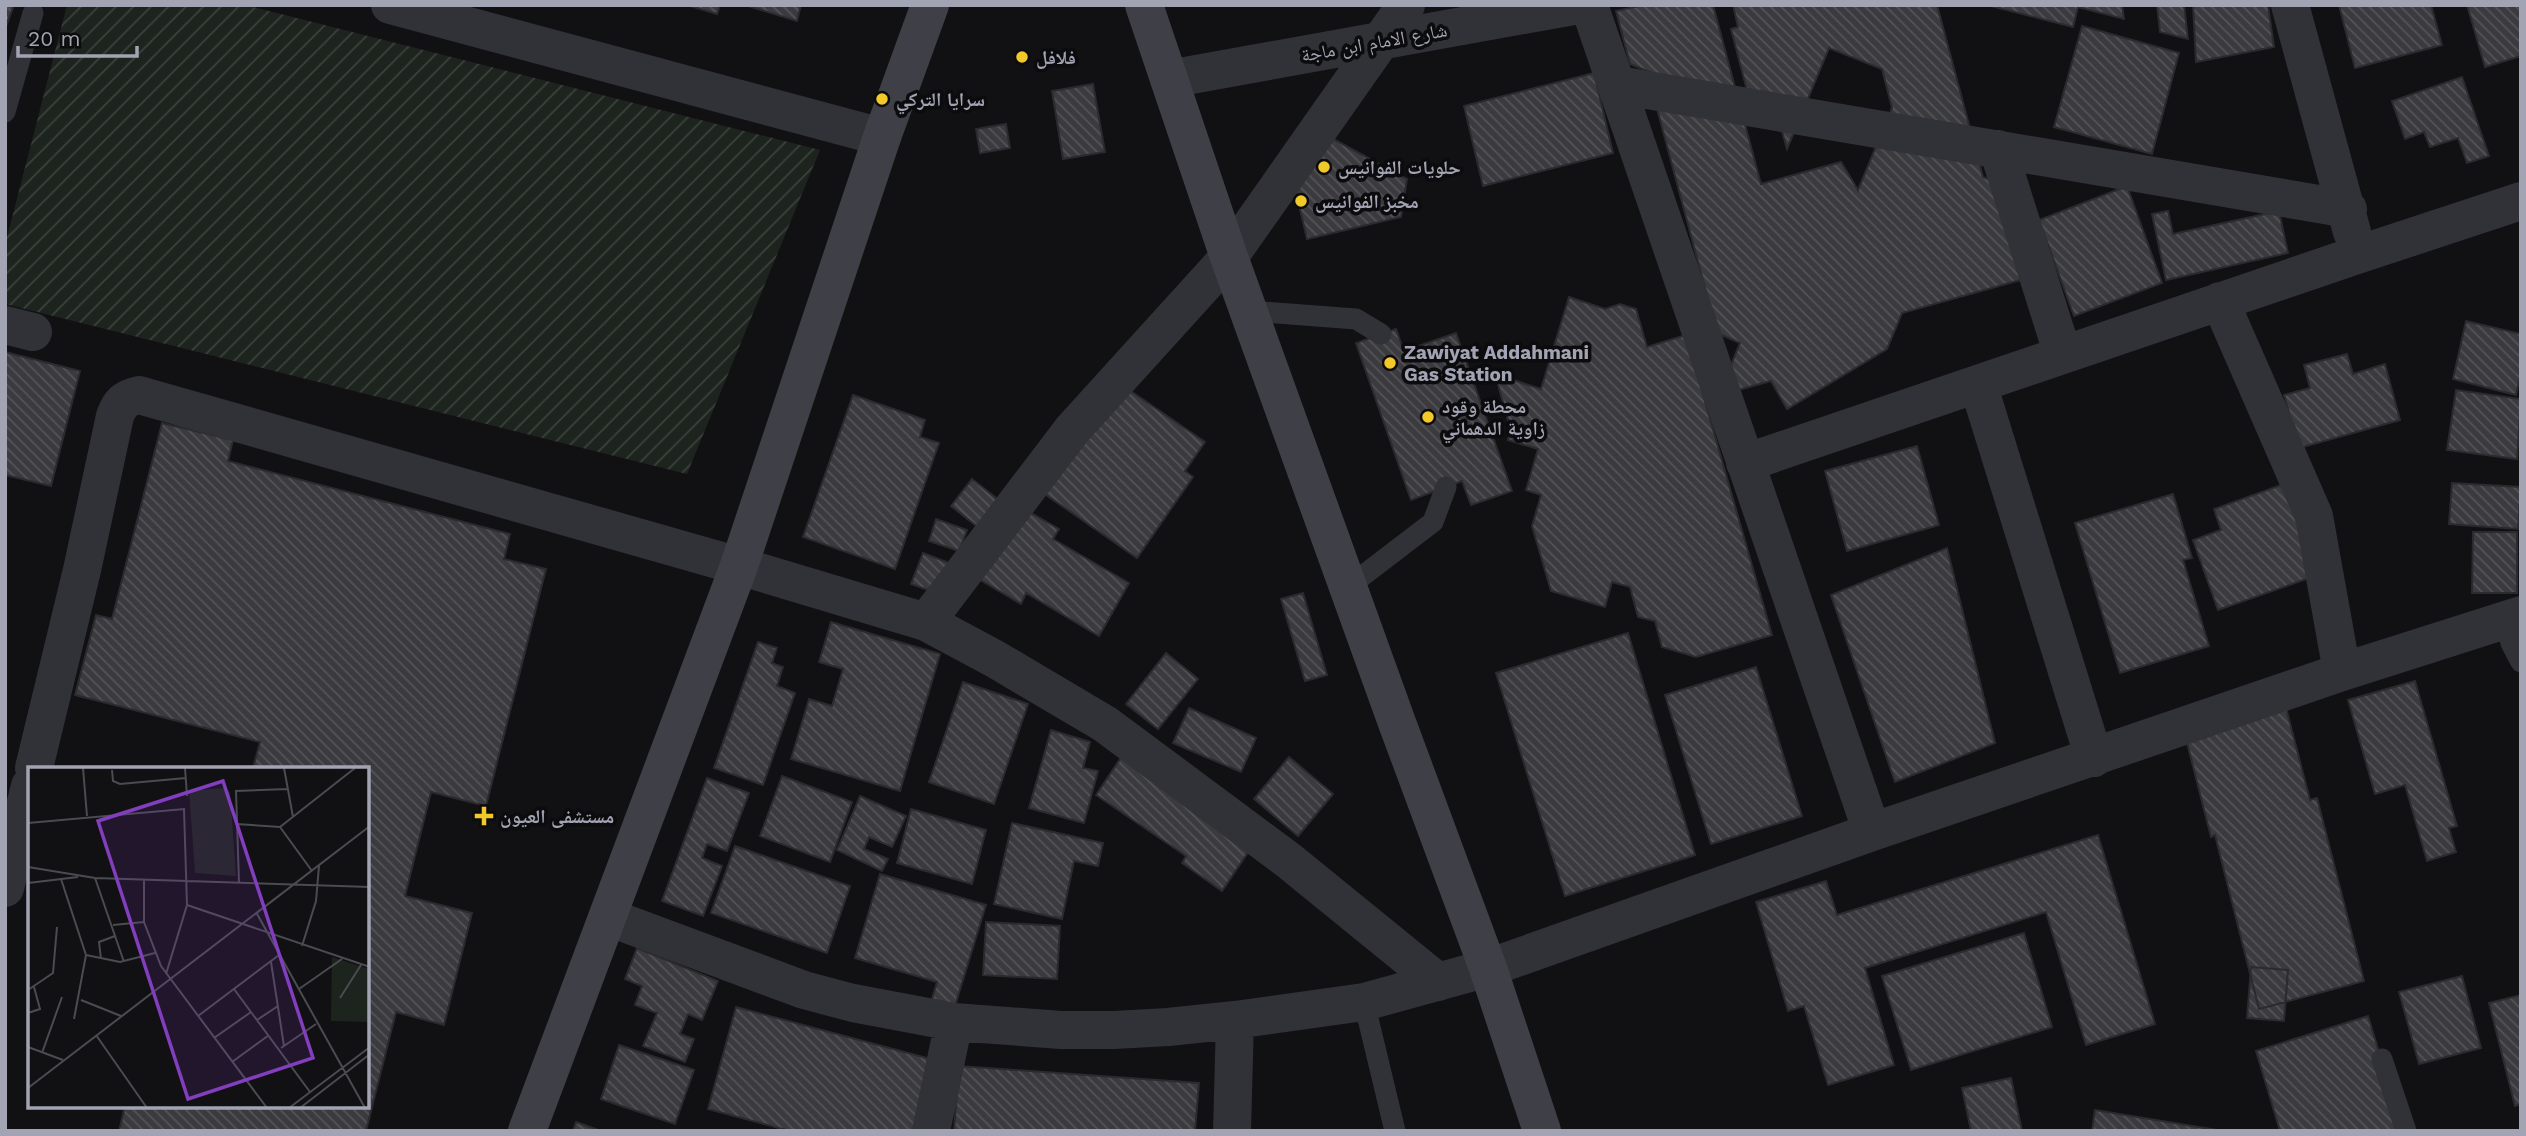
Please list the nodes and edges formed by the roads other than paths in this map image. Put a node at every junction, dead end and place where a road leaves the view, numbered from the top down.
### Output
1 (392, 5) edge
2 (930, 5) edge
3 (1144, 5) edge
4 (1406, 5) edge
5 (1579, 5) edge
6 (1589, 5) edge
7 (2290, 5) edge
8 (33, 13) dead end
9 (1378, 41) junction
10 (1168, 79) junction
11 (1618, 85) junction
12 (5, 112) edge
13 (882, 137) junction
14 (1998, 149) junction
15 (2521, 201) edge
16 (2348, 209) junction
17 (2357, 255) junction
18 (1229, 257) junction
19 (2220, 301) junction
20 (1249, 311) junction
21 (1381, 334) dead end
22 (2063, 355) junction
23 (1978, 384) junction
24 (1745, 463) junction
25 (1446, 487) dead end
26 (739, 566) junction
27 (1348, 587) junction
28 (2513, 618) edge
29 (926, 622) junction
30 (2521, 662) edge
31 (2342, 673) junction
32 (2094, 758) junction
33 (34, 767) edge
34 (28, 794) edge
35 (1872, 832) junction
36 (5, 888) edge
37 (608, 917) junction
38 (1488, 968) junction
39 (1438, 982) junction
40 (1364, 1002) junction
41 (1235, 1020) junction
42 (954, 1022) junction
43 (2382, 1059) dead end
44 (527, 1131) edge
45 (931, 1131) edge
46 (1232, 1131) edge
47 (1395, 1131) edge
48 (1542, 1131) edge
49 (2406, 1131) edge

1 - 13 street
2 - 13 main road
3 - 10 main road
4 - 9 street
5 - 9 street, شارع الامام ابن ماجة
6 - 11 street
7 - 16 street
8 - 12 lane
9 - 10 street, شارع الامام ابن ماجة
9 - 18 street
10 - 18 main road
11 - 14 street
11 - 24 street
13 - 26 main road
14 - 16 street
14 - 22 street
15 - 17 street
16 - 17 street
17 - 19 street
18 - 20 main road
18 - 29 street
19 - 22 street
19 - 31 street
20 - 21 lane
20 - 27 main road
22 - 23 street
23 - 24 street
23 - 32 street
24 - 35 street
25 - 27 lane
26 - 29 street
26 - 33 street
26 - 37 main road
27 - 38 main road
28 - 30 lane
28 - 31 street
29 - 39 street
31 - 32 street
32 - 35 street
34 - 36 street
35 - 38 street
37 - 42 street
37 - 44 main road
38 - 39 street
38 - 48 main road
39 - 40 street
40 - 41 street
40 - 47 lane
41 - 42 street
41 - 46 street
42 - 45 street
43 - 49 lane

